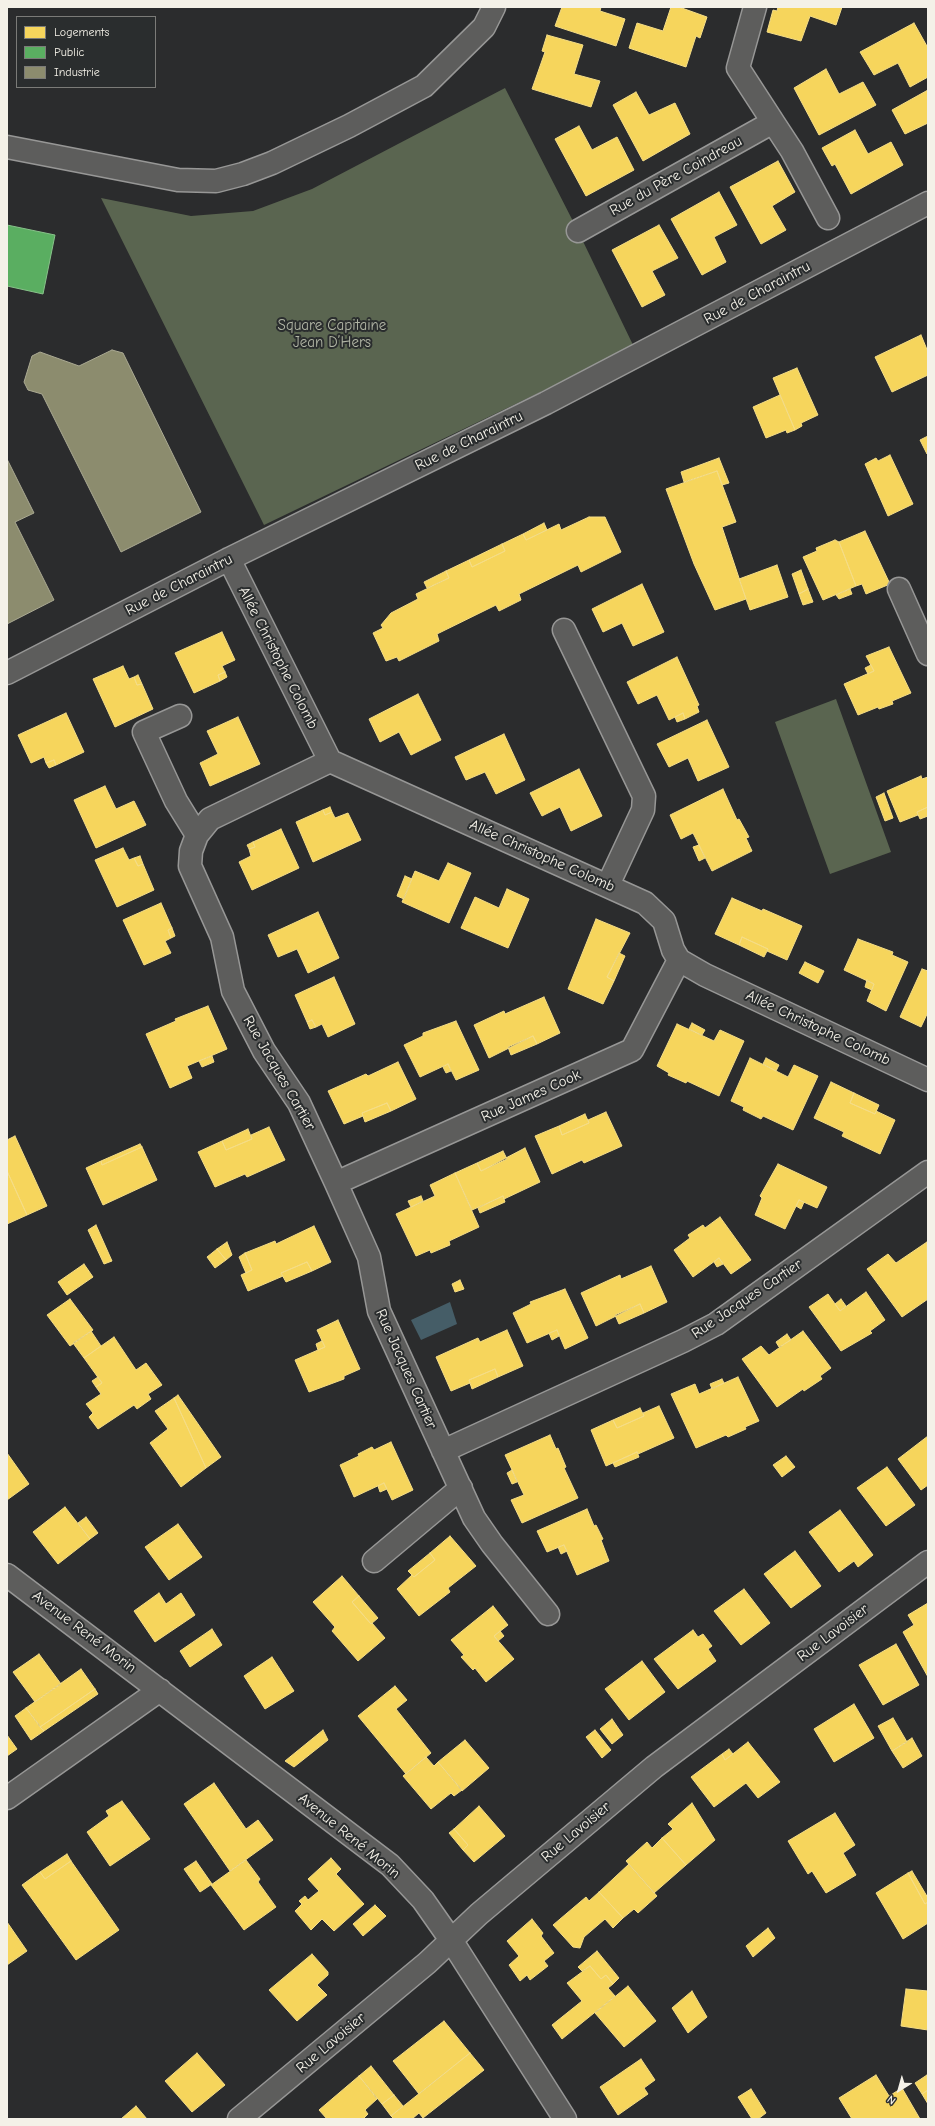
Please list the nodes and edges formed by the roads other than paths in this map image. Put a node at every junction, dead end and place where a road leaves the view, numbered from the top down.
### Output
1 (494, 7) edge
2 (755, 7) edge
3 (773, 122) junction
4 (7, 147) edge
5 (928, 203) edge
6 (828, 218) dead end
7 (578, 231) dead end
8 (228, 560) junction
9 (899, 588) dead end
10 (564, 630) dead end
11 (928, 654) edge
12 (7, 673) edge
13 (180, 716) dead end
14 (330, 761) junction
15 (197, 835) junction
16 (608, 886) junction
17 (679, 960) junction
18 (928, 1080) edge
19 (928, 1172) edge
20 (336, 1183) junction
21 (443, 1451) junction
22 (461, 1488) junction
23 (374, 1561) dead end
24 (928, 1562) edge
25 (7, 1575) edge
26 (548, 1614) dead end
27 (160, 1690) junction
28 (7, 1798) edge
29 (451, 1940) junction
30 (239, 2119) edge
31 (565, 2119) edge

1 - 4 street
2 - 3 street
3 - 6 street
3 - 7 street, Rue du Père Coindreau
5 - 8 street, Rue de Charaintru
8 - 12 street, Rue de Charaintru
8 - 14 street, Allée Christophe Colomb
9 - 11 street
10 - 16 street
13 - 15 street
14 - 15 street, Rue Jacques Cartier
14 - 16 street, Allée Christophe Colomb
15 - 20 street, Rue Jacques Cartier
16 - 17 street, Allée Christophe Colomb
17 - 18 street, Allée Christophe Colomb
17 - 20 street, Rue James Cook
19 - 21 street, Rue Jacques Cartier
20 - 21 street, Rue Jacques Cartier
21 - 22 street, Rue Jacques Cartier
22 - 23 street
22 - 26 street, Rue Jacques Cartier
24 - 29 street, Rue Lavoisier
25 - 27 street, Avenue René Morin
27 - 28 street
27 - 29 street, Avenue René Morin
29 - 30 street, Rue Lavoisier
29 - 31 street, Avenue René Morin

